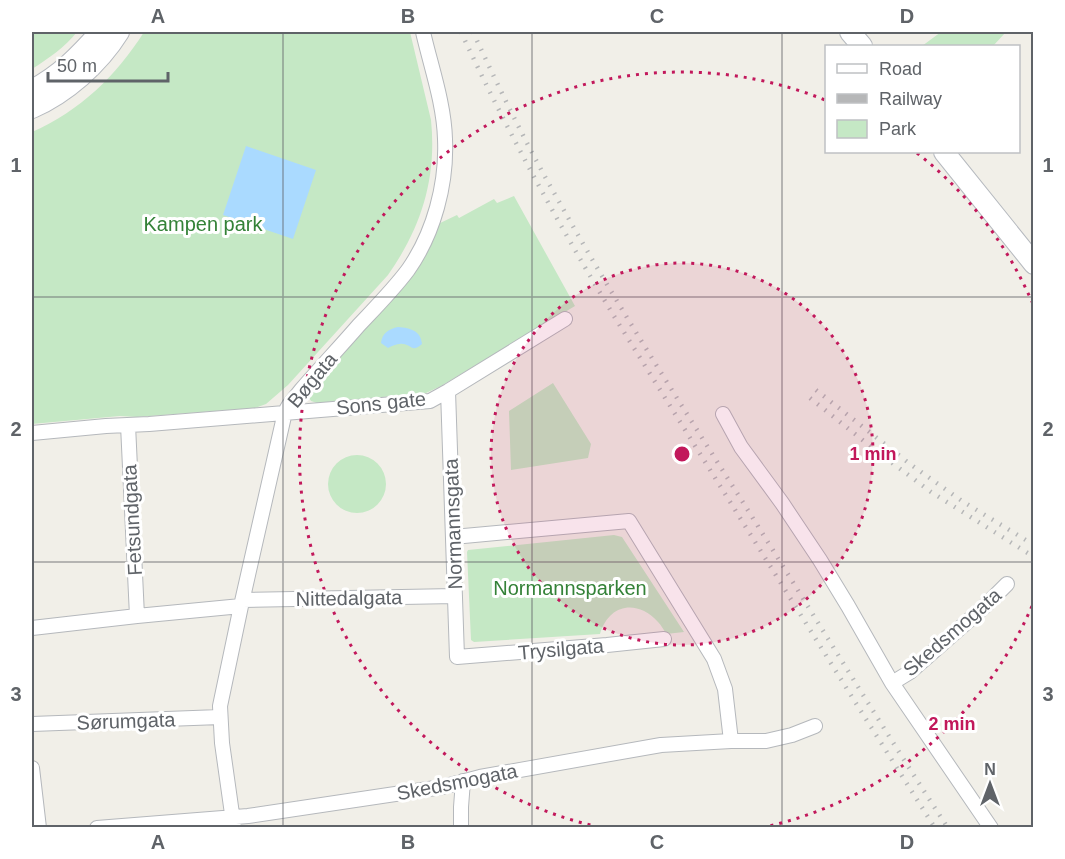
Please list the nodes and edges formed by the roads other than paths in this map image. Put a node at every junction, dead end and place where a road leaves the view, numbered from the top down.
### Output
1 (100, 32) edge
2 (119, 32) edge
3 (423, 32) edge
4 (850, 32) edge
5 (861, 45) edge
6 (32, 90) edge
7 (32, 108) edge
8 (945, 153) edge
9 (1034, 264) edge
10 (565, 320) dead end
11 (448, 391) junction
12 (285, 412) junction
13 (723, 414) dead end
14 (128, 425) junction
15 (32, 433) edge
16 (453, 537) junction
17 (1007, 584) dead end
18 (454, 596) junction
19 (242, 603) junction
20 (137, 616) junction
21 (32, 628) edge
22 (664, 639) dead end
23 (457, 657) joint
24 (892, 683) junction
25 (220, 717) junction
26 (32, 724) edge
27 (815, 726) dead end
28 (731, 741) junction
29 (32, 768) edge
30 (463, 781) junction
31 (234, 823) edge
32 (39, 828) edge
33 (97, 828) edge
34 (461, 828) edge
35 (991, 828) edge

1 - 6 main road
2 - 7 main road
3 - 12 street, Bøgata
4 - 5 main road
8 - 9 main road
10 - 11 street, Sons gate
11 - 12 street, Sons gate
11 - 16 street, Normannsgata
12 - 14 street, Sons gate
12 - 19 street, Bøgata
13 - 24 street, Skedsmogata
14 - 15 street, Sons gate
14 - 20 street, Fetsundgata
16 - 18 street, Normannsgata
16 - 28 street
17 - 24 street, Skedsmogata
18 - 19 street, Nittedalgata
18 - 23 street, Normannsgata
19 - 20 street, Nittedalgata
19 - 25 street, Bøgata
20 - 21 street, Nittedalgata
22 - 23 street, Trysilgata
24 - 35 street
25 - 26 street, Sørumgata
25 - 31 street, Bøgata
27 - 28 street, Skedsmogata
28 - 30 street, Skedsmogata
29 - 32 street
30 - 31 street, Skedsmogata
30 - 34 street
31 - 33 street, Skedsmogata

